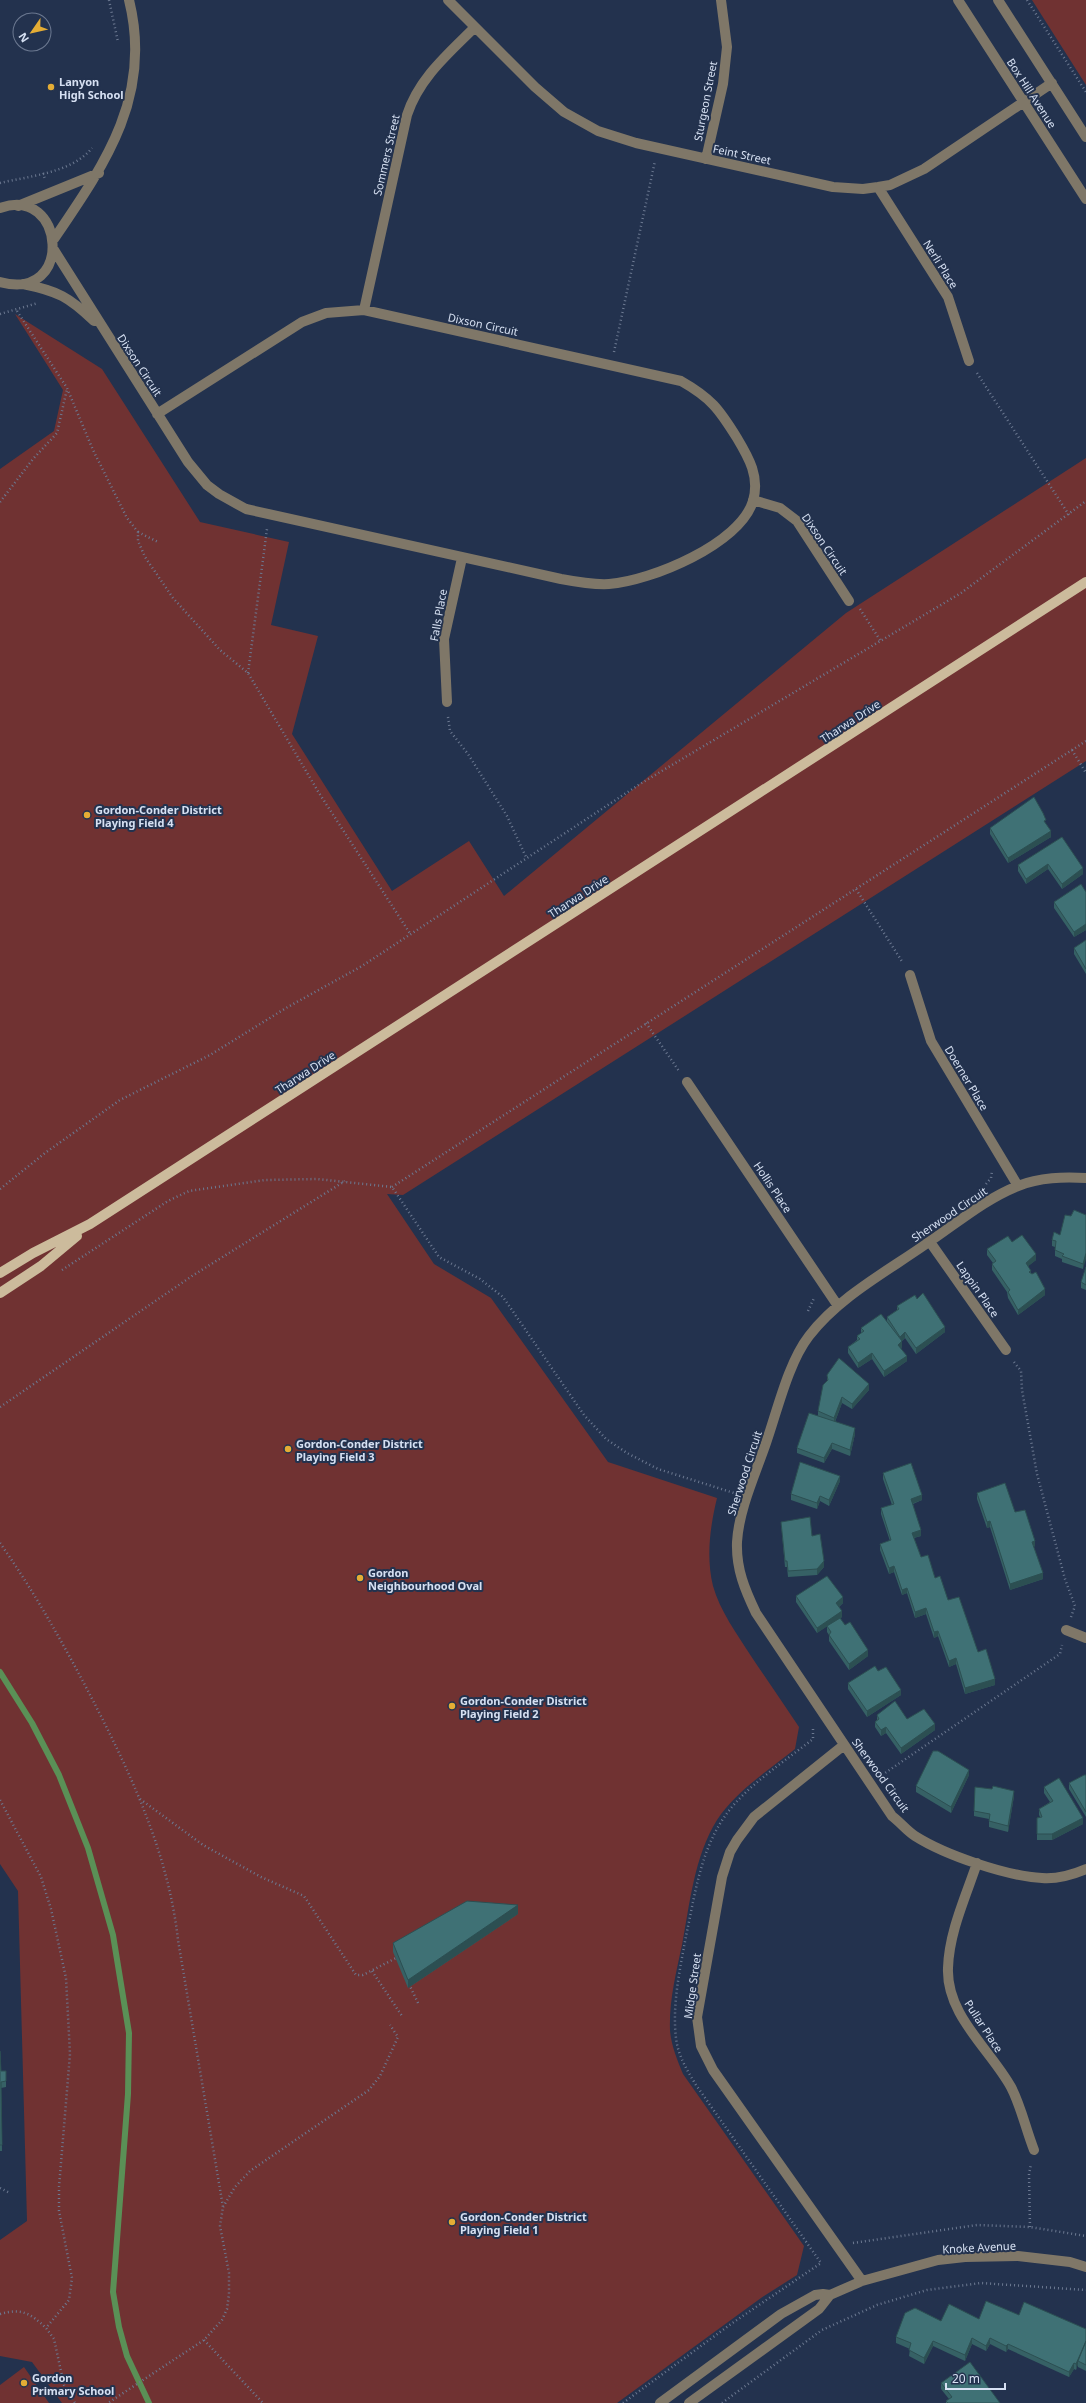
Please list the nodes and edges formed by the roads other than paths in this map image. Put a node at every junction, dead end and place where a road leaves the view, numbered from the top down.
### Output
1 (129, 0) edge
2 (448, 0) edge
3 (721, 0) edge
4 (958, 0) edge
5 (998, 0) edge
6 (475, 27) junction
7 (1052, 83) junction
8 (1024, 102) junction
9 (1086, 137) edge
10 (706, 159) junction
11 (99, 173) junction
12 (878, 188) junction
13 (1086, 199) edge
14 (18, 206) junction
15 (0, 208) edge
16 (54, 244) junction
17 (0, 283) edge
18 (22, 284) junction
19 (364, 310) junction
20 (103, 329) junction
21 (969, 361) road end
22 (157, 414) junction
23 (753, 500) junction
24 (462, 558) junction
25 (1083, 585) edge
26 (853, 603) road end
27 (447, 702) road end
28 (910, 975) road end
29 (687, 1082) road end
30 (1086, 1178) edge
31 (1018, 1186) junction
32 (90, 1224) junction
33 (930, 1242) junction
34 (0, 1273) edge
35 (0, 1293) edge
36 (838, 1306) junction
37 (1006, 1350) road end
38 (1066, 1630) road end
39 (1086, 1638) edge
40 (844, 1745) junction
41 (977, 1862) junction
42 (1086, 1869) edge
43 (1034, 2150) road end
44 (1086, 2267) edge
45 (862, 2281) junction
46 (830, 2295) junction
47 (660, 2403) edge
48 (689, 2403) edge

1 - 11 street
2 - 6 street, Feint Street
3 - 10 street, Sturgeon Street
4 - 8 street, Box Hill Avenue
5 - 7 street, Box Hill Avenue
6 - 10 street, Feint Street
6 - 19 street, Sommers Street
7 - 8 street, Feint Street
7 - 9 street, Box Hill Avenue
8 - 12 street, Feint Street
8 - 13 street, Box Hill Avenue
10 - 12 street, Feint Street
11 - 14 street
11 - 16 street
12 - 21 street, Nerli Place
14 - 15 street
14 - 16 street, Dixson Circuit
16 - 18 street
16 - 20 street, Dixson Circuit
17 - 18 street, Dixson Circuit
18 - 20 street, Dixson Circuit
19 - 22 street, Dixson Circuit
19 - 23 street, Dixson Circuit
20 - 22 street, Dixson Circuit
22 - 24 street, Dixson Circuit
23 - 24 street, Dixson Circuit
23 - 26 street, Dixson Circuit
24 - 27 street, Falls Place
25 - 32 main road, Tharwa Drive
28 - 31 street, Doerner Place
29 - 36 street, Hollis Place
30 - 31 street, Sherwood Circuit
31 - 33 street, Sherwood Circuit
32 - 34 main road, Tharwa Drive
32 - 35 main road, Tharwa Drive
33 - 36 street, Sherwood Circuit
33 - 37 street, Lappin Place
36 - 40 street, Sherwood Circuit
38 - 39 street
40 - 41 street, Sherwood Circuit
40 - 45 street, Midge Street
41 - 42 street, Sherwood Circuit
41 - 43 street, Pullar Place
44 - 45 street, Knoke Avenue
45 - 46 street, Knoke Avenue
46 - 47 street, Knoke Avenue
46 - 48 street, Knoke Avenue

